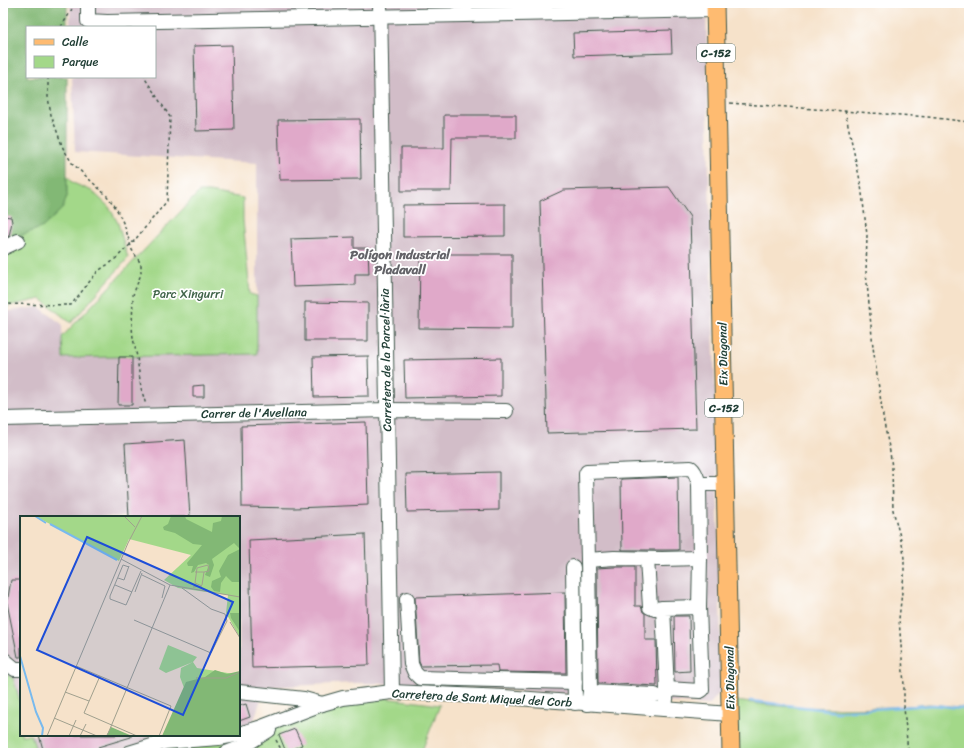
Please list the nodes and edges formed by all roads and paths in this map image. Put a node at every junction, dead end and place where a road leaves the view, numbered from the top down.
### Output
1 (74, 3) edge
2 (88, 3) edge
3 (715, 6) edge
4 (560, 8) edge
5 (380, 10) edge
6 (62, 26) edge
7 (48, 78) edge
8 (145, 78) edge
9 (717, 103) junction
10 (845, 111) junction
11 (969, 122) edge
12 (18, 241) dead end
13 (130, 245) junction
14 (3, 248) edge
15 (3, 304) edge
16 (146, 406) dead end
17 (387, 410) junction
18 (506, 411) dead end
19 (3, 419) edge
20 (699, 484) junction
21 (725, 484) junction
22 (700, 558) junction
23 (647, 559) junction
24 (588, 560) junction
25 (573, 567) dead end
26 (407, 599) dead end
27 (657, 607) junction
28 (699, 607) junction
29 (3, 659) edge
30 (20, 669) edge
31 (575, 682) junction
32 (240, 692) edge
33 (392, 692) junction
34 (661, 692) junction
35 (584, 699) junction
36 (322, 704) junction
37 (665, 709) junction
38 (299, 712) junction
39 (730, 714) junction
40 (240, 734) edge
41 (230, 736) edge
42 (129, 753) edge
43 (226, 753) edge
44 (731, 753) edge
45 (908, 753) edge

1 - 6 path
2 - 5 street
3 - 4 street
3 - 9 main road, Eix Diagonal / C-152
4 - 5 street
5 - 17 street, Carretera de la Parcel·lària
7 - 13 path
8 - 13 path
9 - 10 path
9 - 21 main road, Eix Diagonal / C-152
10 - 11 path
10 - 45 path
12 - 14 street
13 - 15 path
13 - 16 path
17 - 18 street, Carrer de l'Avellana
17 - 19 street, Carrer de l'Avellana
17 - 33 street, Carretera de la Parcel·lària
20 - 21 street
20 - 22 street
20 - 24 street
21 - 39 main road, Eix Diagonal / C-152
22 - 23 street
22 - 28 street
23 - 24 street
23 - 27 street
24 - 35 street
25 - 31 street
26 - 31 street
27 - 28 street
27 - 34 street
28 - 34 street
29 - 30 street
31 - 35 street
32 - 36 street
33 - 35 street, Carretera de Sant Miquel del Corb
33 - 36 street, Carretera de Sant Miquel del Corb
34 - 35 street
34 - 37 street
35 - 37 street, Carretera de Sant Miquel del Corb
36 - 38 street, Carretera de Sant Miquel del Corb
37 - 39 street, Carretera de Sant Miquel del Corb
38 - 40 street, Carretera de Sant Miquel del Corb
38 - 43 street
39 - 44 main road, Eix Diagonal / C-152
41 - 42 street

